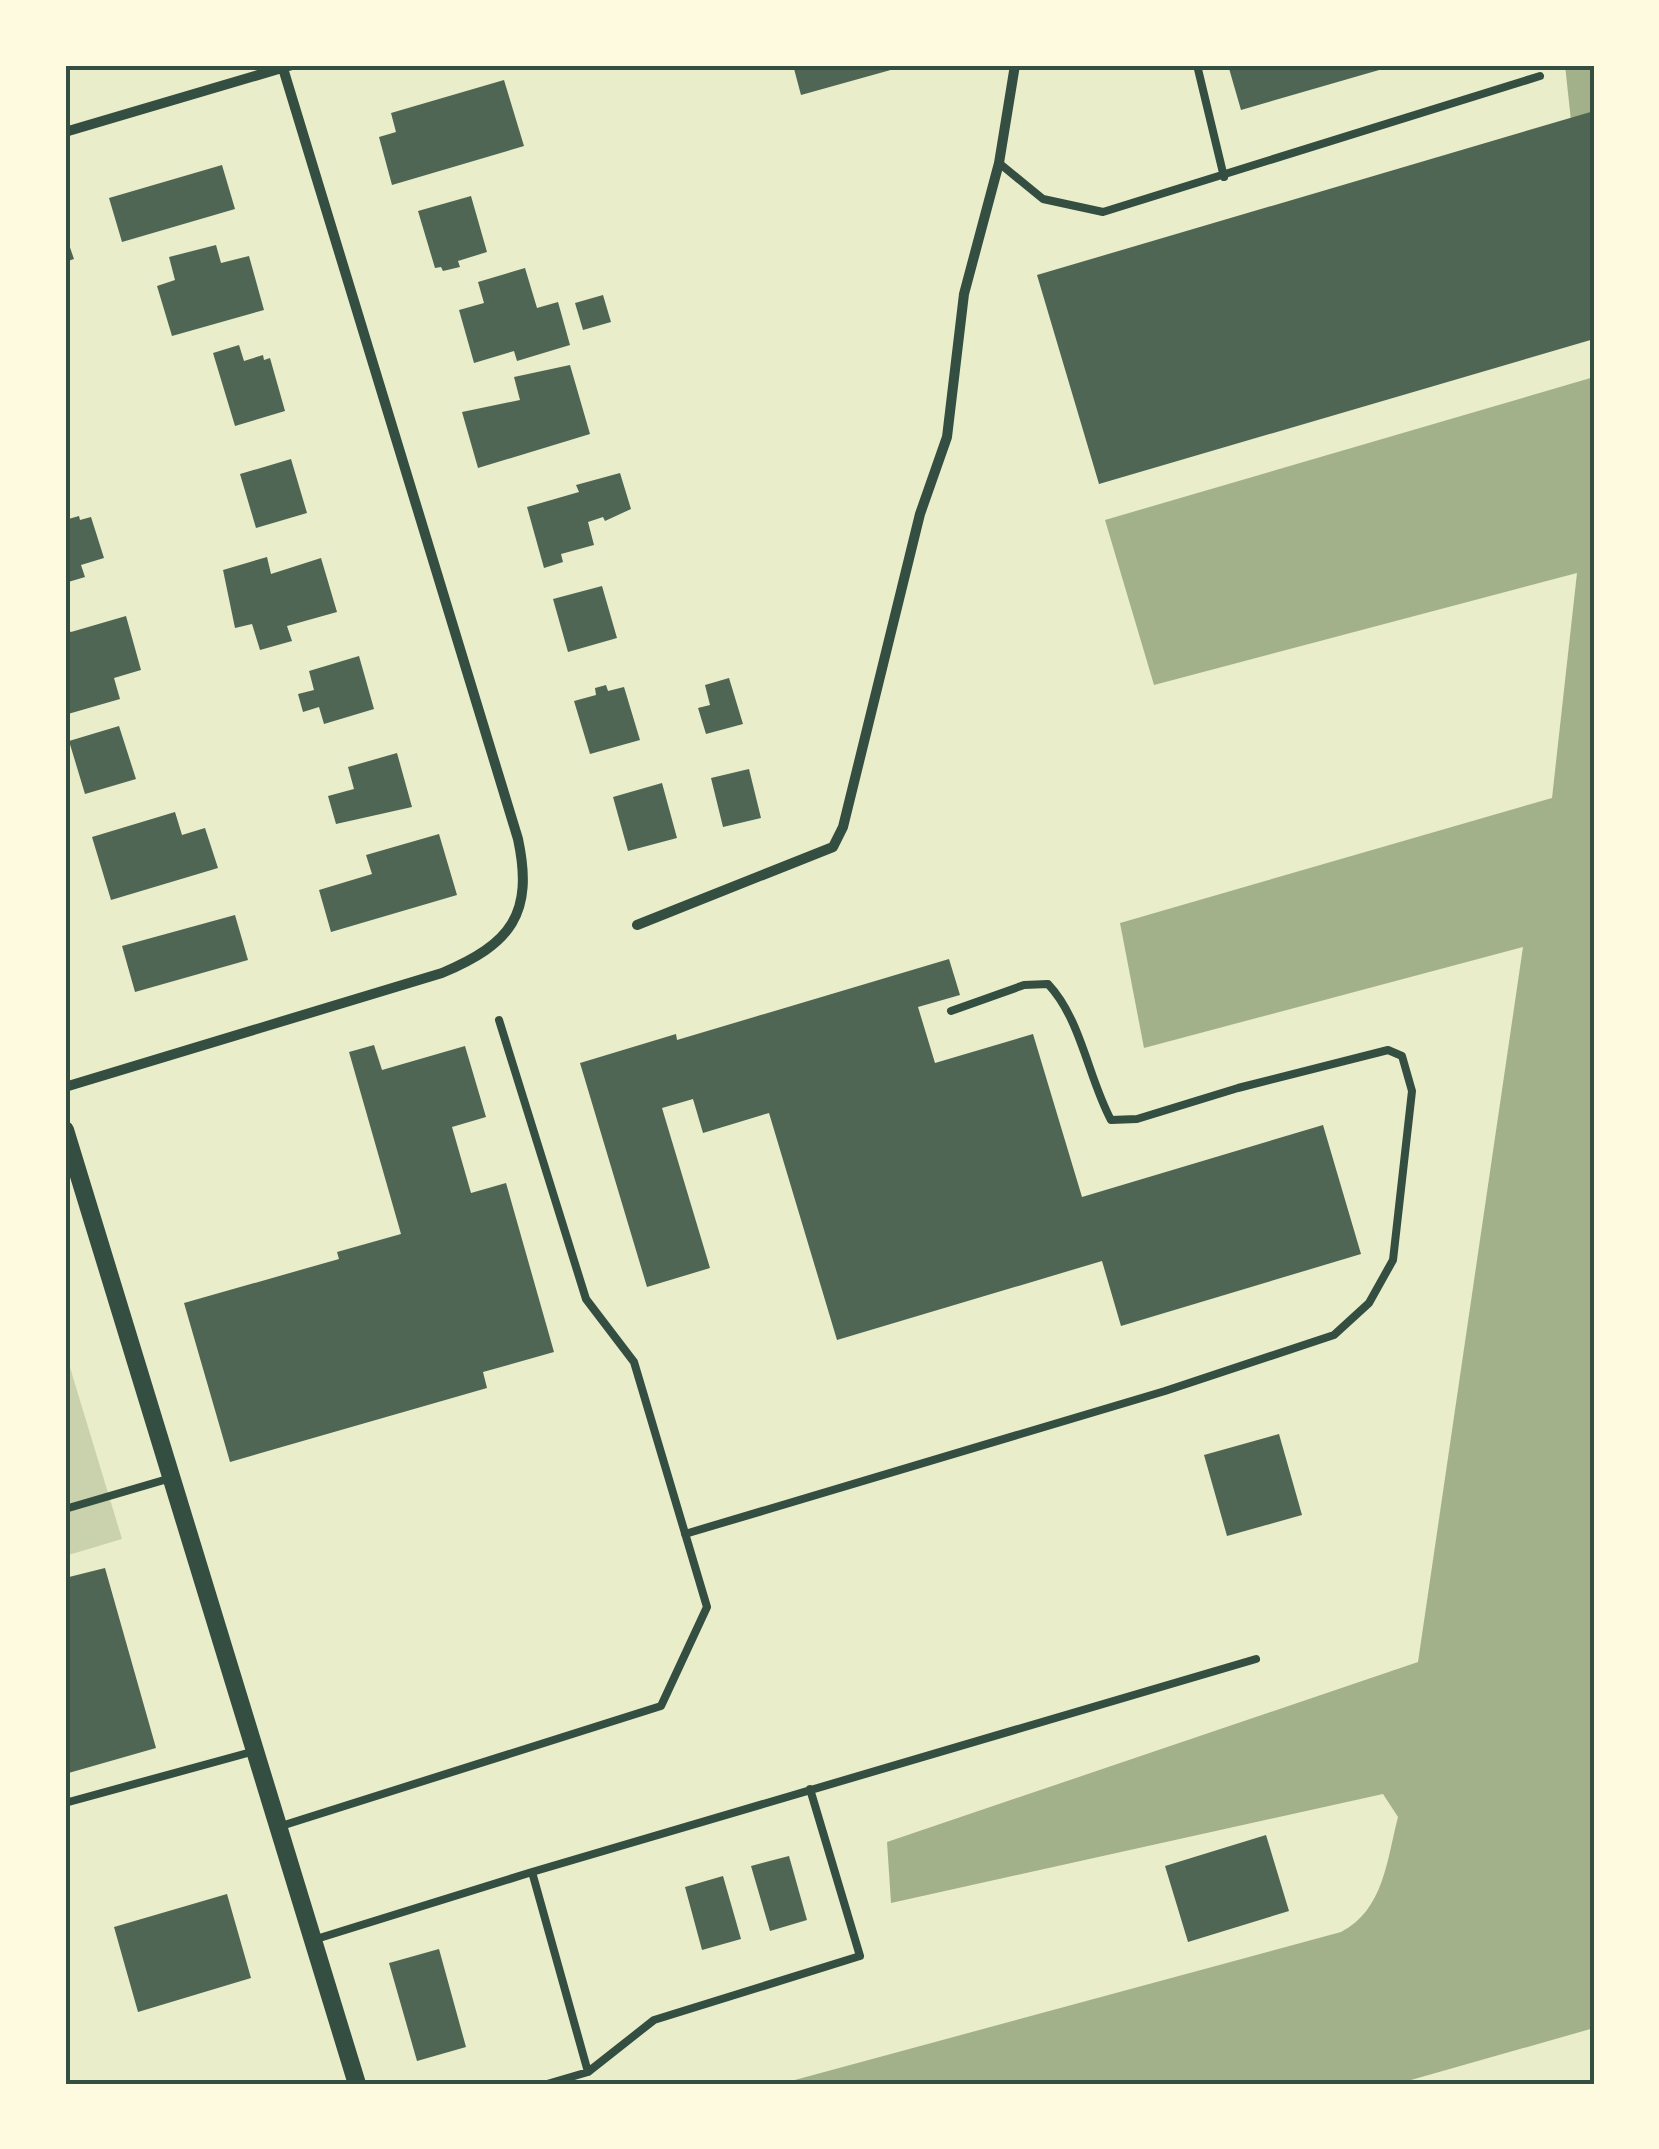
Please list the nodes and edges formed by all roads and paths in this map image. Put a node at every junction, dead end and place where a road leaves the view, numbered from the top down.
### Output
1 (1015, 65) edge
2 (1197, 65) edge
3 (286, 66) edge
4 (1540, 76) dead end
5 (65, 132) edge
6 (999, 162) junction
7 (1224, 177) junction
8 (637, 925) dead end
9 (951, 1011) dead end
10 (499, 1020) dead end
11 (65, 1086) edge
12 (65, 1130) edge
13 (70, 1159) edge
14 (171, 1478) junction
15 (65, 1508) edge
16 (686, 1534) junction
17 (1256, 1659) dead end
18 (255, 1751) junction
19 (810, 1789) junction
20 (65, 1803) edge
21 (278, 1827) junction
22 (532, 1872) junction
23 (313, 1940) junction
24 (588, 2072) junction
25 (356, 2084) edge
26 (547, 2084) edge

1 - 6 street
2 - 7 lane
3 - 5 street
3 - 11 street
4 - 7 lane
6 - 7 lane
6 - 8 street
9 - 16 lane
10 - 16 lane
12 - 13 street
13 - 14 street
14 - 15 lane
14 - 18 street
16 - 21 lane
17 - 19 lane
18 - 20 lane
18 - 21 street
19 - 22 lane
19 - 24 lane
21 - 23 street
22 - 23 lane
22 - 24 lane
23 - 25 street
24 - 26 lane

